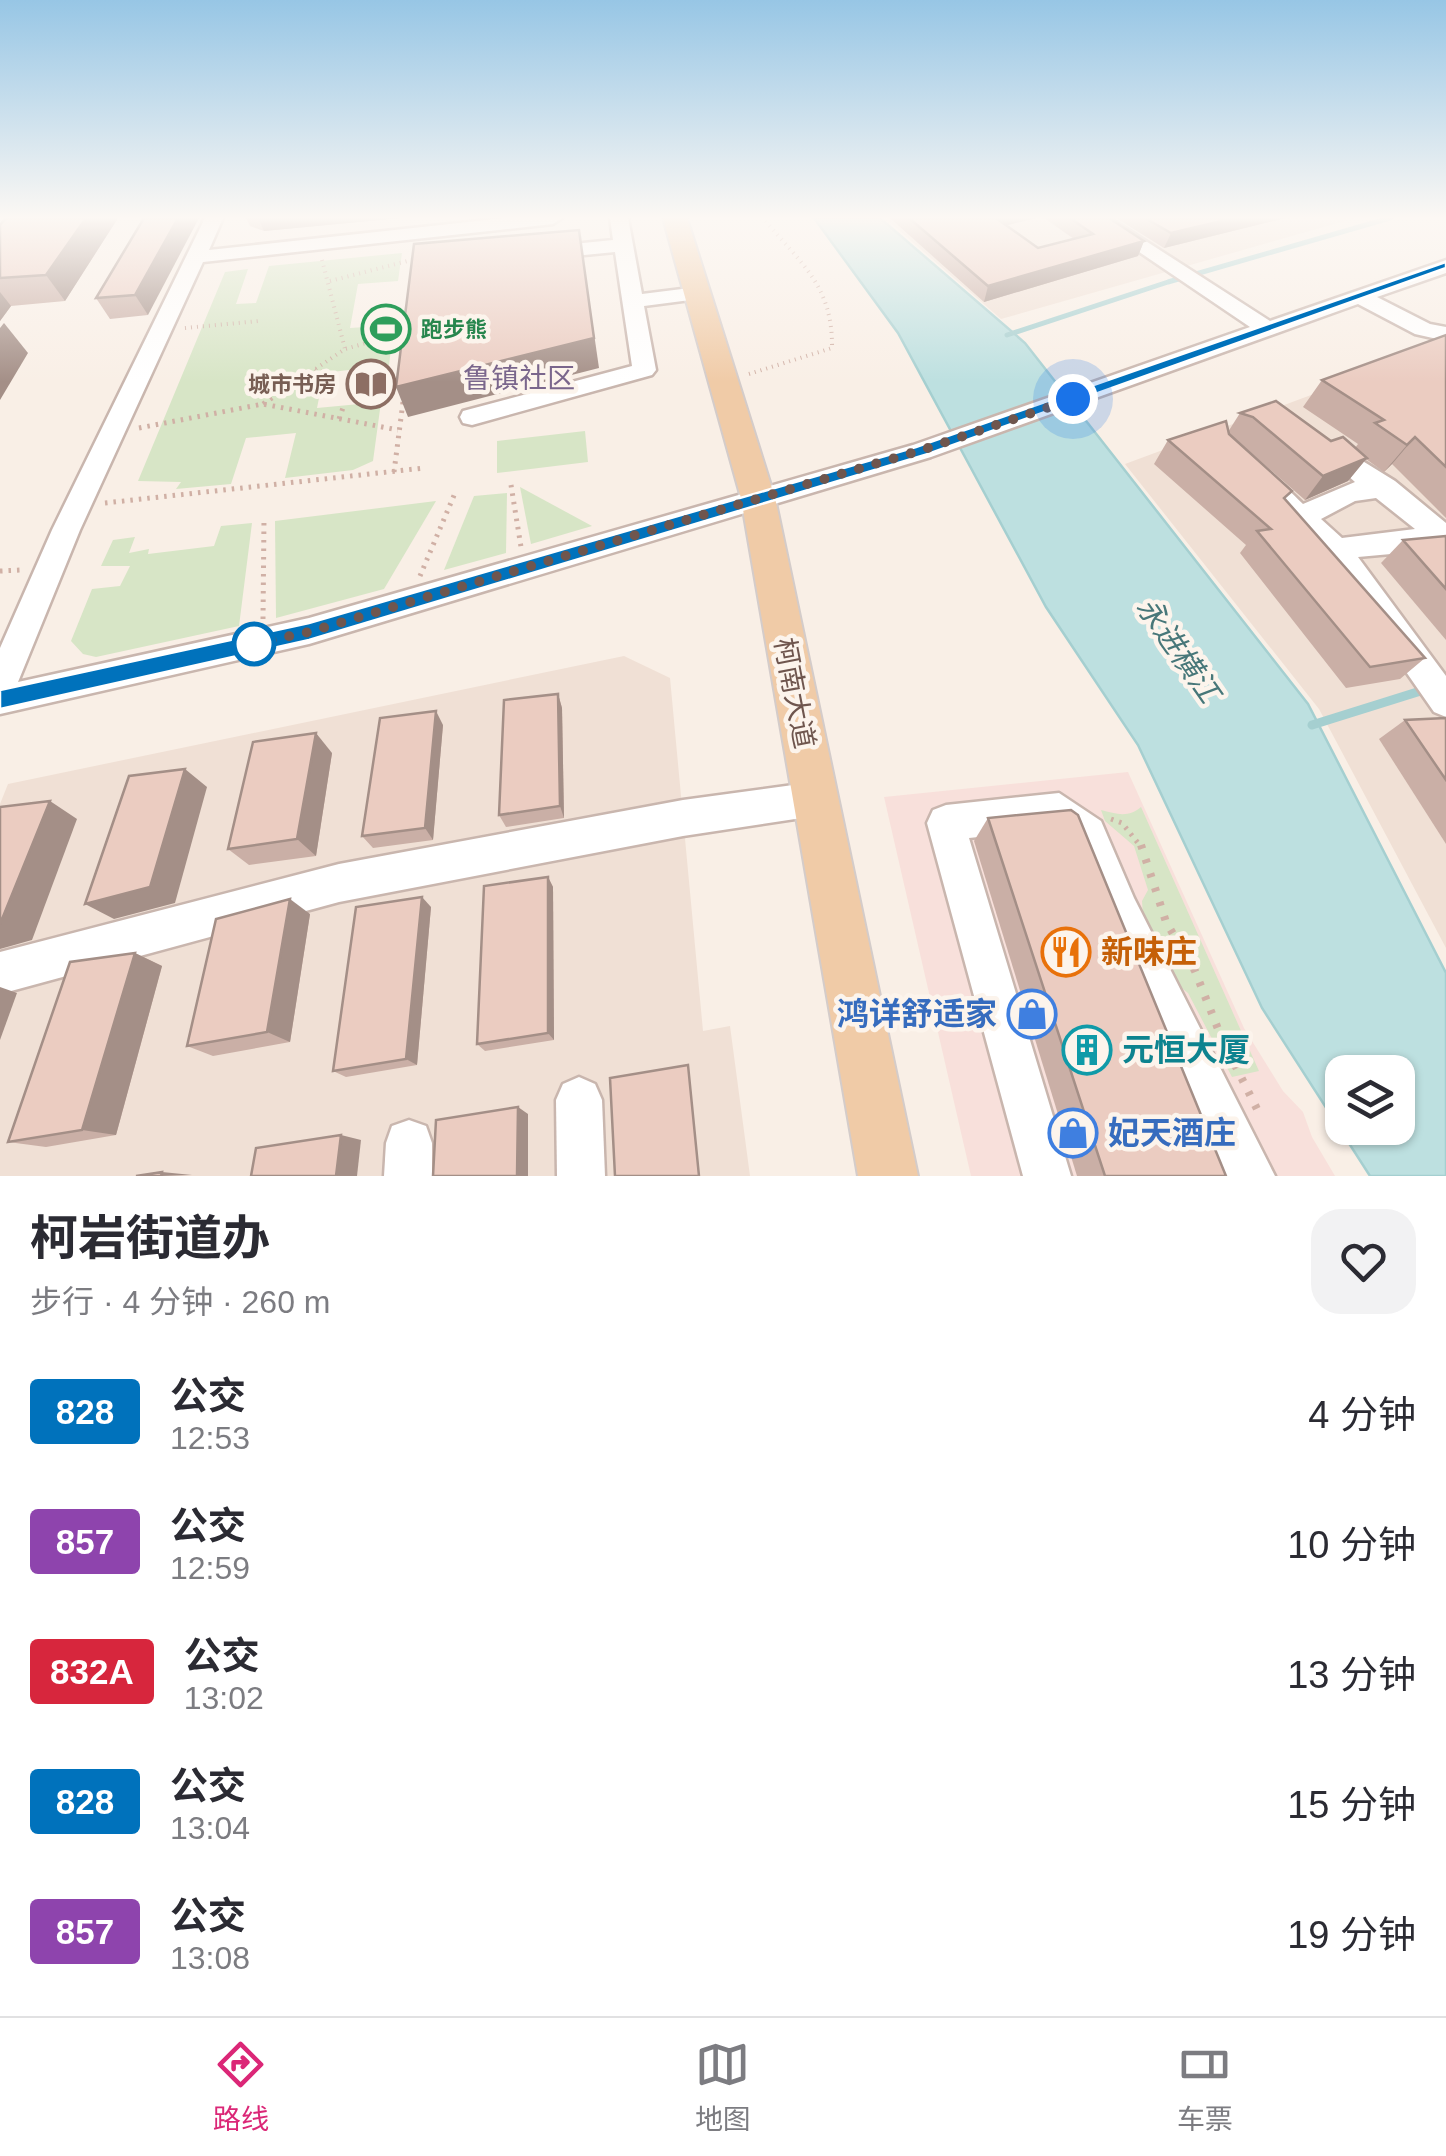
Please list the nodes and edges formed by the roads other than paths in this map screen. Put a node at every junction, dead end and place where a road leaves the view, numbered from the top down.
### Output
1 (192, 273) edge
2 (629, 273) edge
3 (692, 273) edge
4 (1182, 273) edge
5 (1433, 273) edge
6 (698, 292) junction
7 (1358, 296) junction
8 (634, 301) junction
9 (1266, 328) junction
10 (1446, 334) edge
11 (472, 417) dead end
12 (1335, 453) edge
13 (1251, 472) edge
14 (1385, 488) junction
15 (758, 498) junction
16 (1301, 517) junction
17 (1445, 536) edge
18 (1336, 549) junction
19 (0, 686) edge
20 (0, 700) edge
21 (1446, 702) edge
22 (816, 799) junction
23 (0, 974) edge
24 (580, 1100) dead end
25 (581, 1176) edge
26 (888, 1176) edge
27 (1047, 1176) edge
28 (1251, 1176) edge

1 - 19 street
2 - 8 street
3 - 6 main road, 柯南大道
4 - 9 street
5 - 7 street
6 - 8 street
6 - 15 main road, 柯南大道
7 - 9 street
7 - 10 street
8 - 11 street
9 - 15 street
12 - 14 street
13 - 16 street
14 - 16 street
14 - 17 street
15 - 20 street
15 - 22 main road, 柯南大道
16 - 18 street
17 - 18 street
18 - 21 street
22 - 23 street
22 - 26 main road, 柯南大道
24 - 25 street
27 - 28 street

